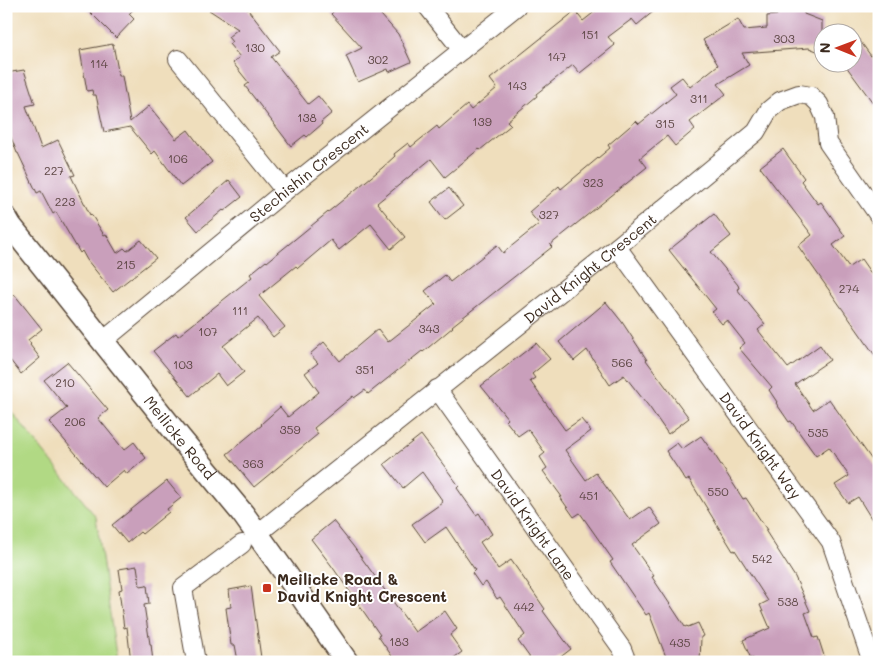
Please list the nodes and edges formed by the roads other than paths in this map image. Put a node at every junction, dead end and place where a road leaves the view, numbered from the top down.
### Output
1 (427, 6) edge
2 (517, 6) edge
3 (462, 50) junction
4 (178, 59) dead end
5 (284, 191) junction
6 (879, 216) edge
7 (6, 218) edge
8 (617, 247) junction
9 (103, 341) junction
10 (437, 389) junction
11 (250, 539) junction
12 (196, 662) edge
13 (347, 662) edge
14 (627, 662) edge
15 (872, 662) edge

1 - 3 street
2 - 3 street, Stechishin Crescent
3 - 5 street, Stechishin Crescent
4 - 5 street
5 - 9 street, Stechishin Crescent
6 - 8 street, David Knight Crescent
7 - 9 street, Meilicke Road
8 - 10 street, David Knight Crescent
8 - 15 street, David Knight Way
9 - 11 street, Meilicke Road
10 - 11 street, David Knight Crescent
10 - 14 street, David Knight Lane
11 - 12 street, David Knight Crescent
11 - 13 street, Meilicke Road

